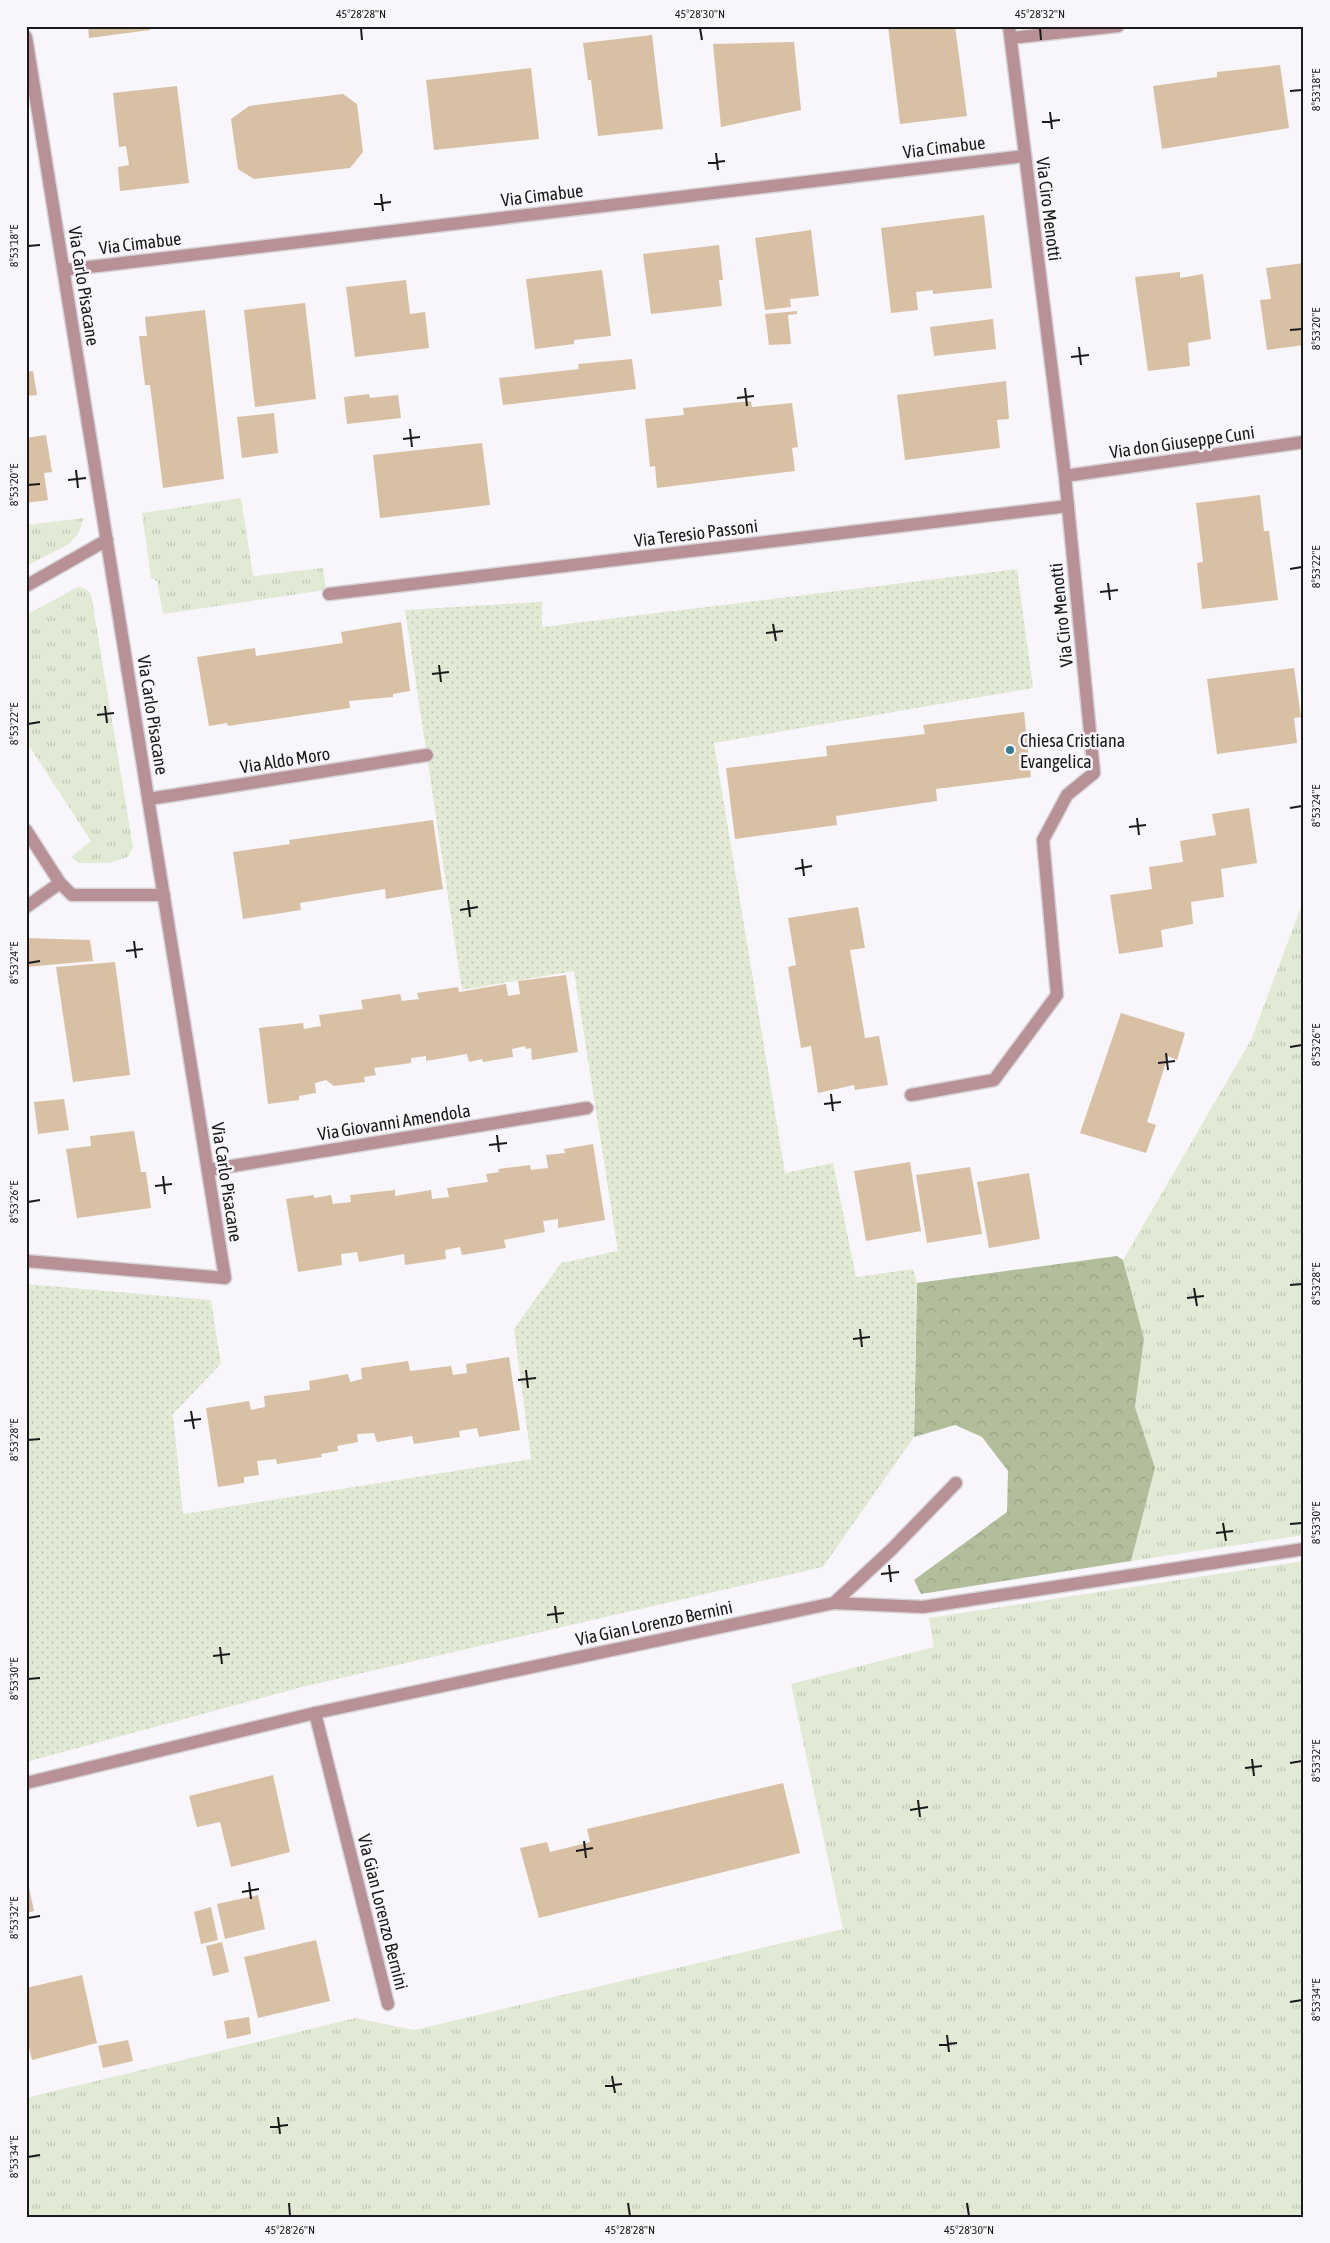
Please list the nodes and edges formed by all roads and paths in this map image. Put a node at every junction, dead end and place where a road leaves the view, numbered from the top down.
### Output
1 (1118, 26) edge
2 (1010, 32) edge
3 (26, 37) edge
4 (1025, 156) junction
5 (64, 270) junction
6 (1304, 442) edge
7 (1065, 476) junction
8 (1068, 506) junction
9 (107, 540) junction
10 (26, 586) edge
11 (329, 594) dead end
12 (427, 755) dead end
13 (149, 799) junction
14 (26, 830) edge
15 (60, 883) junction
16 (164, 895) junction
17 (26, 907) edge
18 (911, 1095) dead end
19 (587, 1108) dead end
20 (208, 1170) junction
21 (26, 1261) edge
22 (956, 1483) dead end
23 (1304, 1549) edge
24 (834, 1603) junction
25 (315, 1713) junction
26 (26, 1783) edge
27 (388, 2004) dead end

1 - 2 street
2 - 4 street, Via Ciro Menotti
3 - 5 street, Via Carlo Pisacane
4 - 5 street, Via Cimabue
4 - 7 street, Via Ciro Menotti
5 - 9 street, Via Carlo Pisacane
6 - 7 street, Via don Giuseppe Cuni
7 - 8 street, Via Ciro Menotti
8 - 11 street, Via Teresio Passoni
8 - 18 street, Via Ciro Menotti
9 - 10 street
9 - 13 street, Via Carlo Pisacane
12 - 13 street, Via Aldo Moro
13 - 16 street, Via Carlo Pisacane
14 - 15 street
15 - 16 street
15 - 17 street
16 - 20 street, Via Carlo Pisacane
19 - 20 street, Via Giovanni Amendola
20 - 21 street, Via Carlo Pisacane
22 - 24 street
23 - 24 street, Via Gian Lorenzo Bernini
24 - 25 street, Via Gian Lorenzo Bernini
25 - 26 street, Via Gian Lorenzo Bernini
25 - 27 street, Via Gian Lorenzo Bernini

